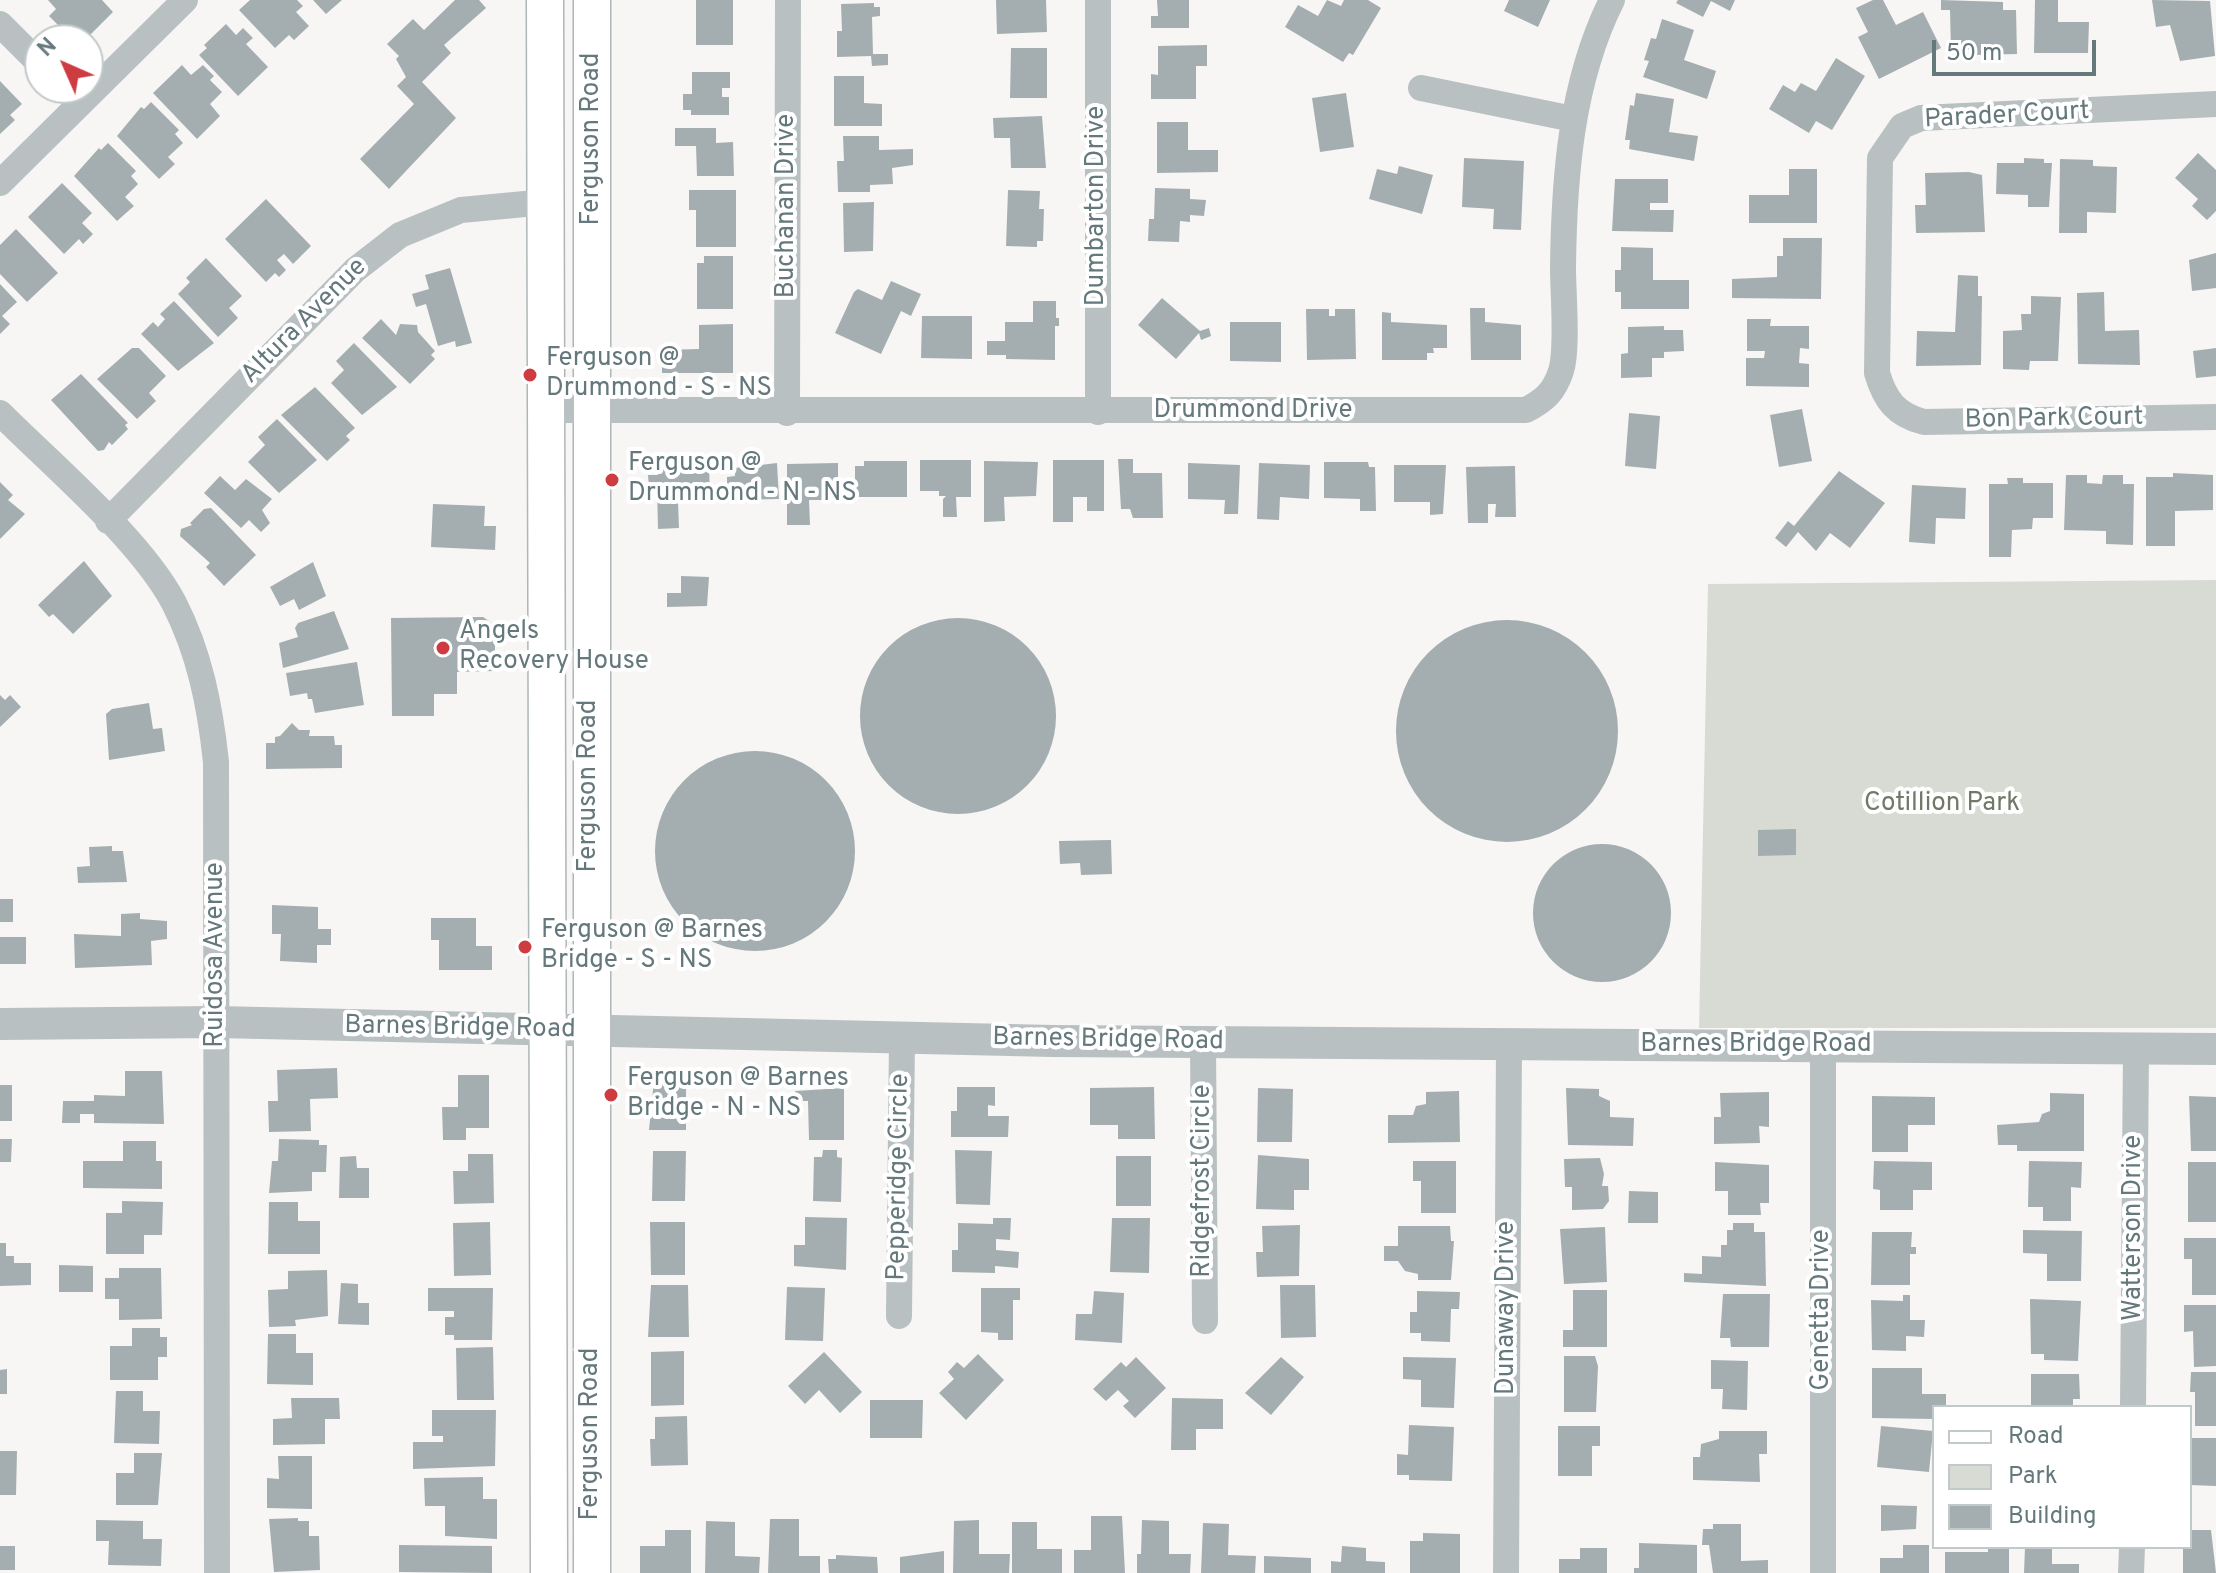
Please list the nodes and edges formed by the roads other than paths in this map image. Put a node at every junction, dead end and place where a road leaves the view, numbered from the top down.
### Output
1 (185, 0) edge
2 (545, 0) edge
3 (592, 0) edge
4 (788, 0) edge
5 (1098, 0) edge
6 (1612, 0) edge
7 (0, 24) edge
8 (24, 48) edge
9 (104, 68) edge
10 (1421, 88) dead end
11 (64, 104) edge
12 (2216, 104) edge
13 (1573, 119) junction
14 (0, 183) edge
15 (546, 202) junction
16 (1896, 409) joint
17 (546, 410) junction
18 (592, 412) junction
19 (1098, 412) junction
20 (0, 413) edge
21 (787, 413) junction
22 (2216, 417) edge
23 (108, 521) junction
24 (217, 1022) junction
25 (0, 1024) edge
26 (546, 1031) junction
27 (590, 1032) junction
28 (902, 1038) junction
29 (1203, 1041) junction
30 (1509, 1043) junction
31 (1823, 1047) junction
32 (2136, 1049) junction
33 (2216, 1049) edge
34 (899, 1316) dead end
35 (1205, 1321) dead end
36 (2133, 1405) edge
37 (2132, 1549) edge
38 (217, 1573) edge
39 (549, 1573) edge
40 (592, 1573) edge
41 (1506, 1573) edge
42 (1823, 1573) edge
43 (2131, 1573) edge

1 - 9 street
2 - 15 main road, Ferguson Road
3 - 18 main road, Ferguson Road
4 - 21 street, Buchanan Drive
5 - 19 street, Dumbarton Drive
6 - 13 street, Drummond Drive
7 - 8 street
10 - 13 street
11 - 14 street
12 - 16 street, Parader Court
13 - 19 street, Drummond Drive
15 - 17 main road, Ferguson Road
15 - 23 street, Altura Avenue
16 - 22 street, Bon Park Court
17 - 18 street, Drummond Drive
17 - 26 main road, Ferguson Road
18 - 21 street, Drummond Drive
18 - 27 main road, Ferguson Road
19 - 21 street, Drummond Drive
20 - 23 street, Ruidosa Avenue
23 - 24 street, Ruidosa Avenue
24 - 25 street, Barnes Bridge Road
24 - 26 street, Barnes Bridge Road
24 - 38 street, Ruidosa Avenue
26 - 27 street, Barnes Bridge Road
26 - 39 main road, Ferguson Road
27 - 28 street, Barnes Bridge Road
27 - 40 main road, Ferguson Road
28 - 29 street, Barnes Bridge Road
28 - 34 street, Pepperidge Circle
29 - 30 street, Barnes Bridge Road
29 - 35 street, Ridgefrost Circle
30 - 31 street, Barnes Bridge Road
30 - 41 street, Dunaway Drive
31 - 32 street, Barnes Bridge Road
31 - 42 street, Genetta Drive
32 - 33 street, Barnes Bridge Road
32 - 36 street, Watterson Drive
37 - 43 street

